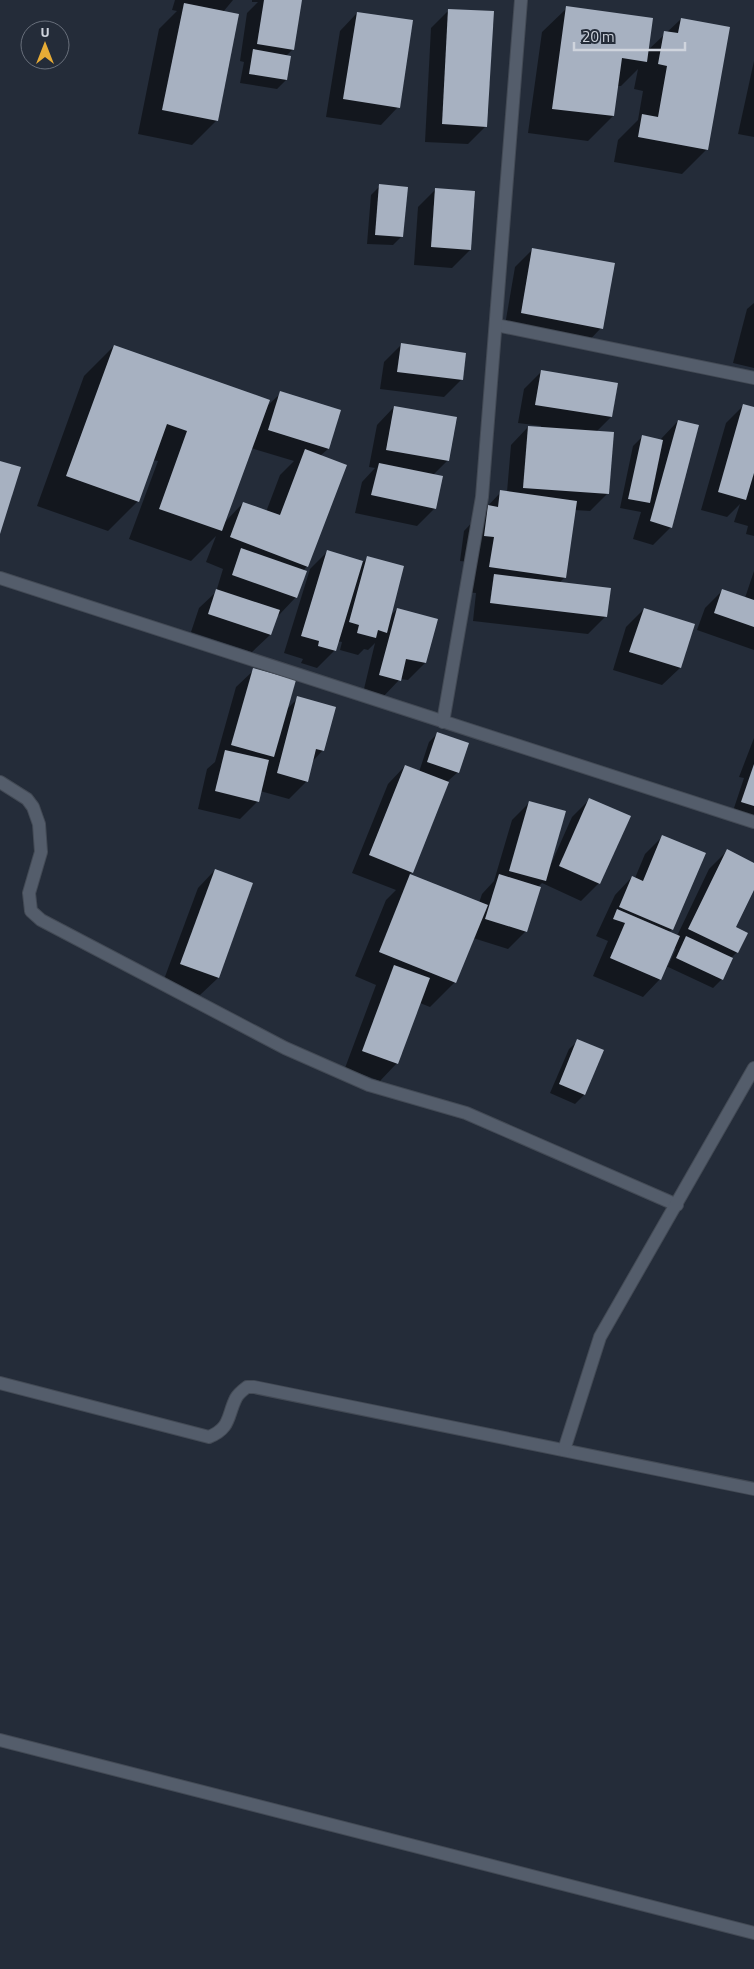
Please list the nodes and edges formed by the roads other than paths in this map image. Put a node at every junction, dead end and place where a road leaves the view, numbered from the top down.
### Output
1 (521, 0) edge
2 (496, 325) junction
3 (754, 378) edge
4 (0, 578) edge
5 (443, 722) junction
6 (0, 782) edge
7 (754, 822) edge
8 (754, 1068) edge
9 (677, 1205) junction
10 (0, 1383) edge
11 (564, 1450) junction
12 (754, 1489) edge
13 (0, 1740) edge
14 (754, 1933) edge

1 - 2 street
2 - 3 street
2 - 5 street
4 - 5 street
5 - 7 street
6 - 9 street
8 - 9 street
9 - 11 street
10 - 11 street
11 - 12 street
13 - 14 street

